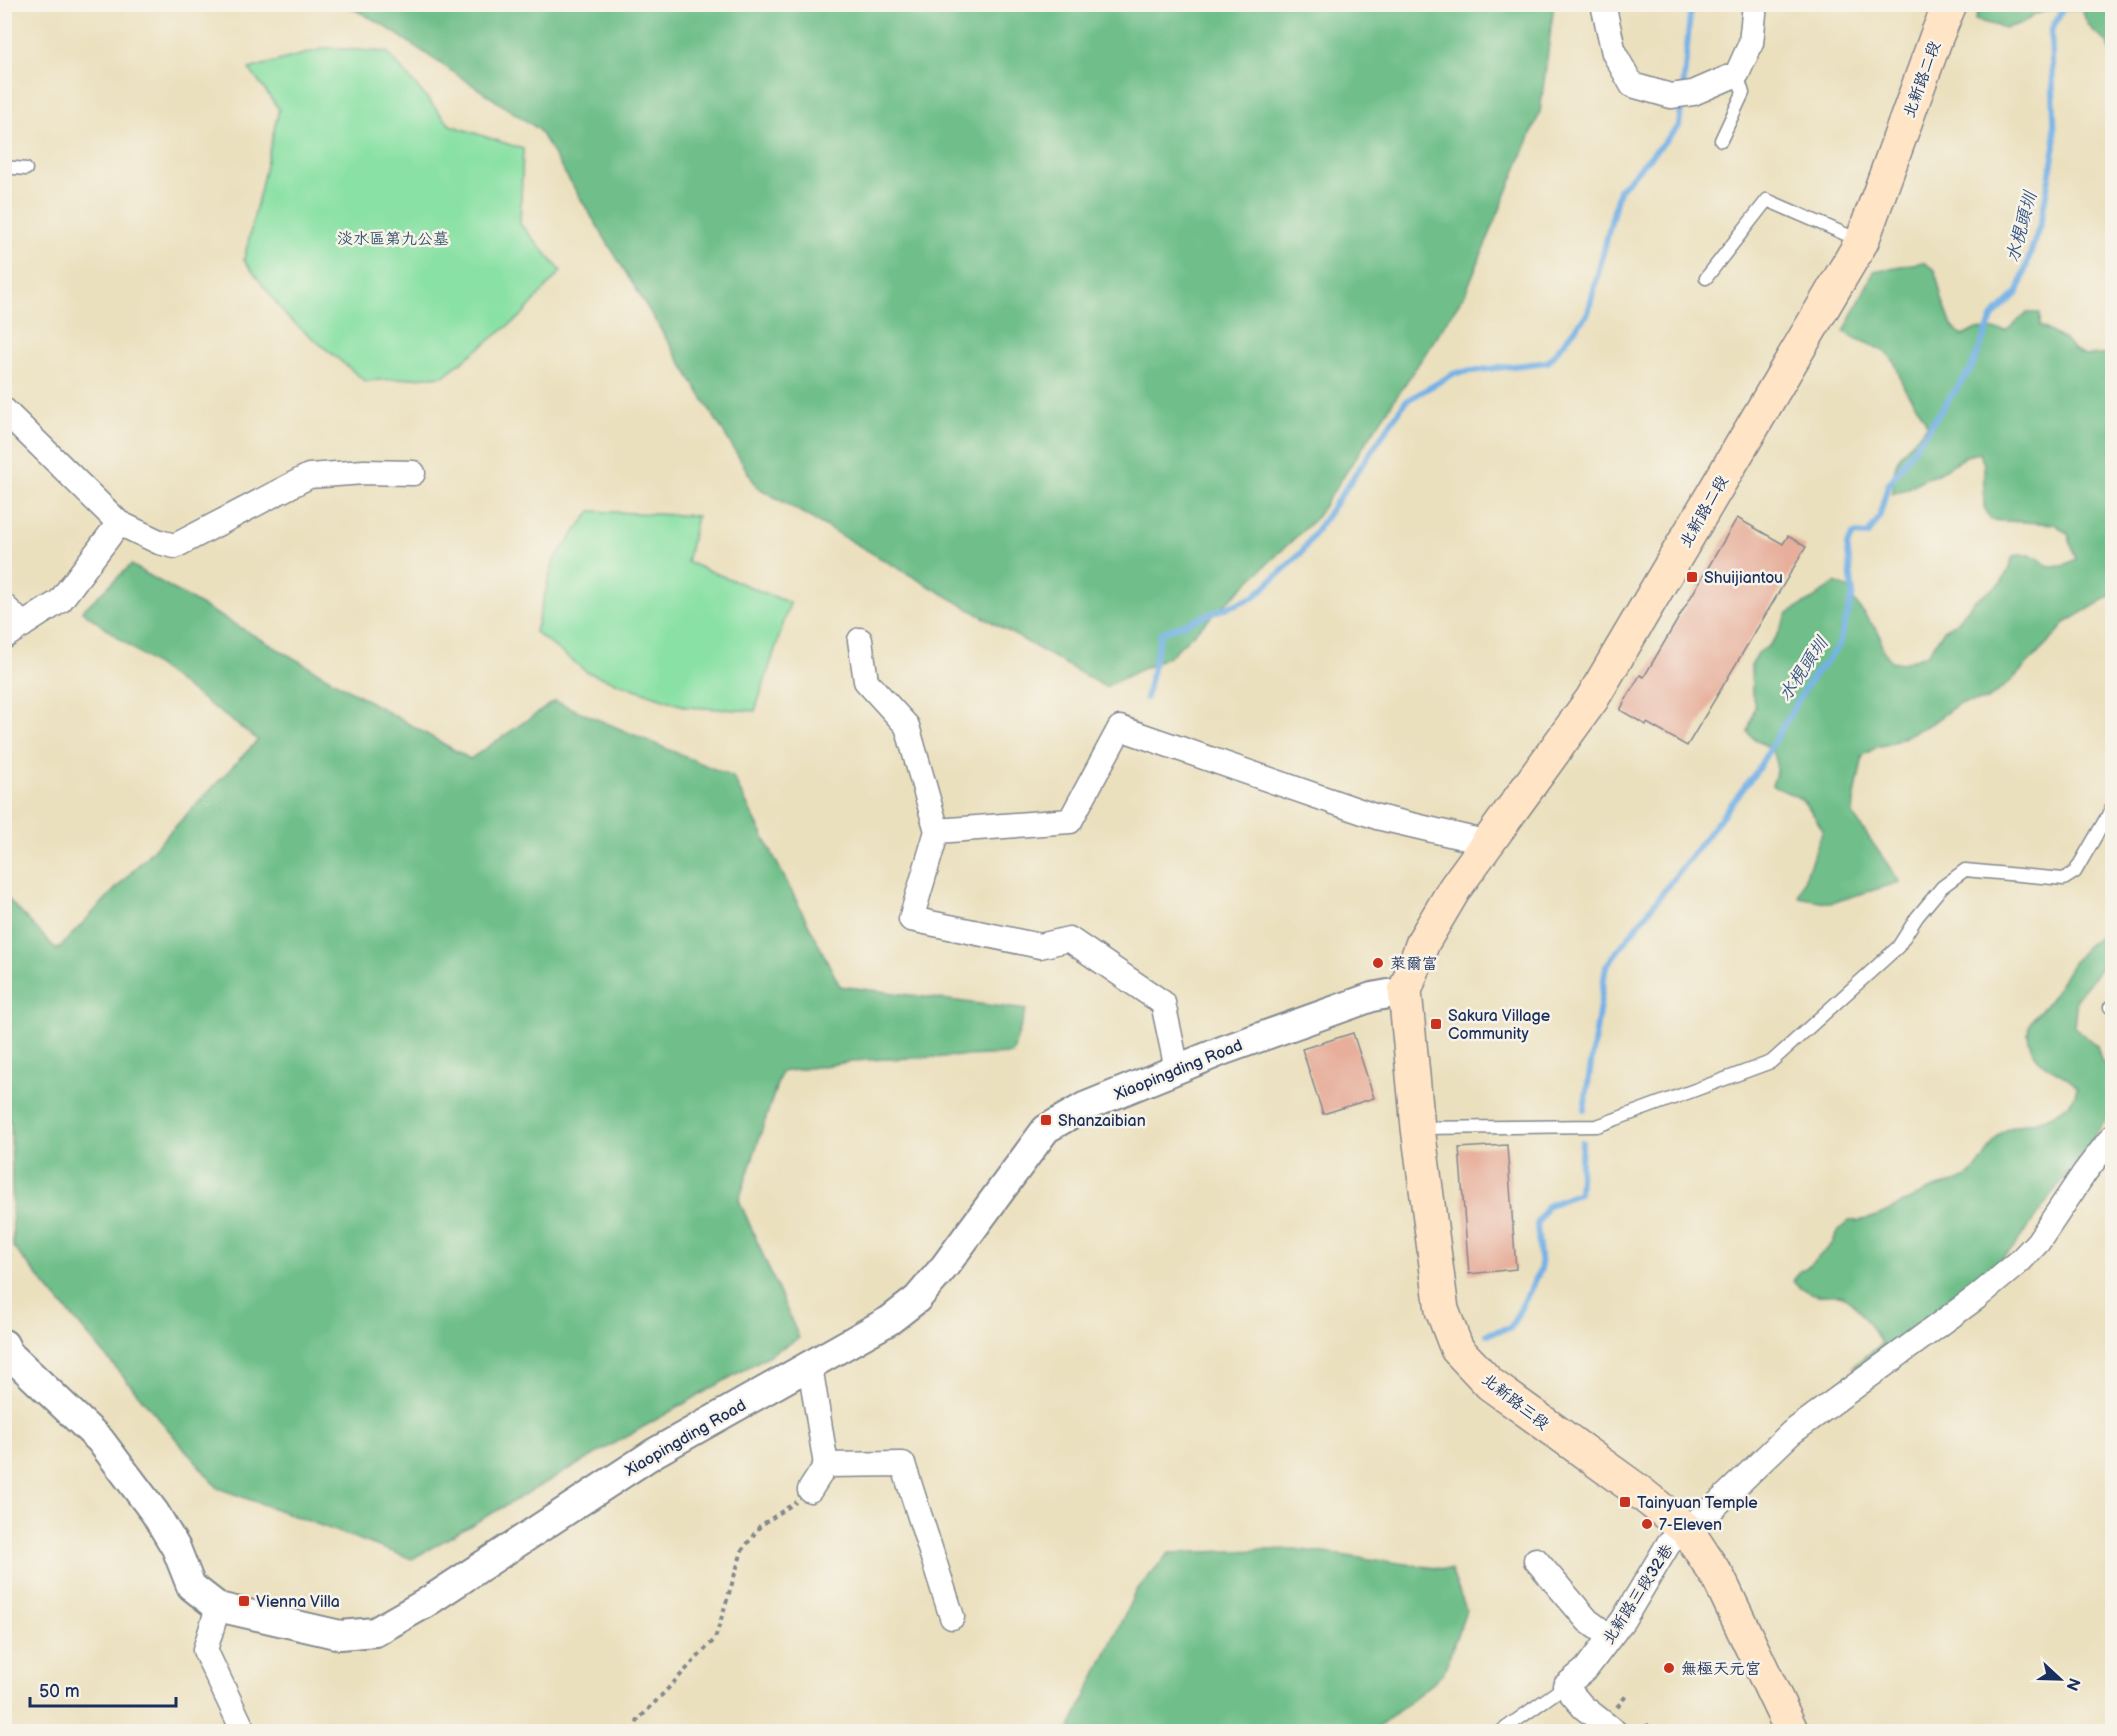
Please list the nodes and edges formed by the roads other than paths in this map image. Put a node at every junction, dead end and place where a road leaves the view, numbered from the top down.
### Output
1 (1603, 4) edge
2 (1755, 4) edge
3 (1950, 4) edge
4 (1737, 74) junction
5 (1721, 140) dead end
6 (4, 167) edge
7 (26, 169) dead end
8 (1862, 241) junction
9 (1706, 278) dead end
10 (4, 410) edge
11 (413, 473) dead end
12 (119, 523) junction
13 (4, 606) edge
14 (14, 631) edge
15 (860, 640) dead end
16 (2112, 808) edge
17 (937, 831) junction
18 (1488, 843) junction
19 (1404, 991) junction
20 (1177, 1069) junction
21 (1418, 1128) junction
22 (2112, 1137) edge
23 (4, 1344) edge
24 (810, 1366) junction
25 (826, 1465) junction
26 (810, 1490) road end
27 (1687, 1530) junction
28 (1536, 1560) dead end
29 (218, 1607) junction
30 (952, 1617) dead end
31 (1610, 1637) junction
32 (1565, 1686) junction
33 (1615, 1720) edge
34 (244, 1731) edge
35 (1500, 1731) edge
36 (1792, 1731) edge

1 - 4 street
2 - 4 street
3 - 8 main road, 北新路二段
4 - 5 lane
6 - 7 lane
8 - 9 lane
8 - 18 main road, 北新路二段
10 - 12 street
11 - 12 street
12 - 14 street
13 - 14 street
15 - 17 street
16 - 21 lane
17 - 18 street
17 - 20 street
18 - 19 main road, 北新路二段
19 - 20 street, Xiaopingding Road
19 - 21 main road, 北新路三段
20 - 24 street, Xiaopingding Road
21 - 27 main road, 北新路三段
22 - 27 street, 北新路三段32巷
23 - 29 street, Xiaopingding Road
24 - 25 street
24 - 29 street, Xiaopingding Road
25 - 26 street
25 - 30 street
27 - 31 street, 北新路三段32巷
27 - 36 main road, 北新路三段
28 - 31 street
29 - 34 street
31 - 32 street, 北新路三段32巷
32 - 33 street
32 - 35 lane

